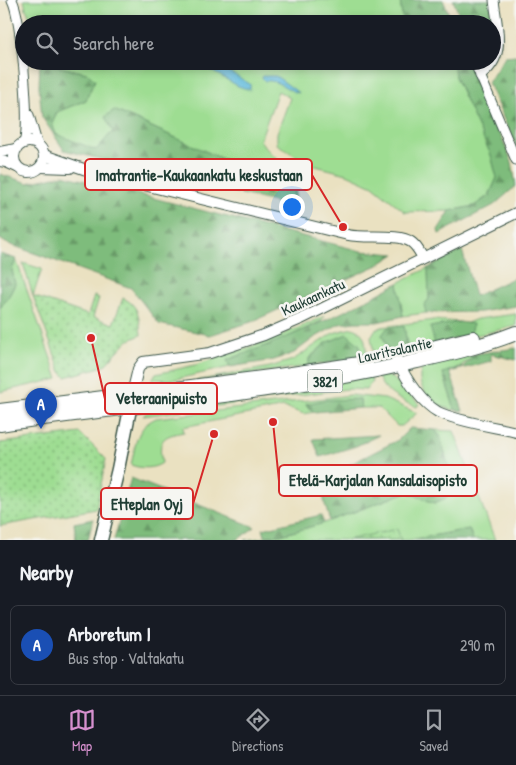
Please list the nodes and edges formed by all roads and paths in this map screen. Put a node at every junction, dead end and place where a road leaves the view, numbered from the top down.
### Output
1 (12, 0) edge
2 (494, 0) edge
3 (16, 15) edge
4 (496, 15) edge
5 (23, 70) edge
6 (478, 70) edge
7 (489, 70) edge
8 (480, 76) junction
9 (26, 105) junction
10 (37, 143) junction
11 (20, 145) junction
12 (0, 152) edge
13 (44, 155) junction
14 (516, 160) edge
15 (0, 161) edge
16 (17, 166) junction
17 (41, 167) junction
18 (80, 169) junction
19 (516, 214) edge
20 (423, 258) junction
21 (516, 332) edge
22 (397, 362) junction
23 (131, 401) junction
24 (0, 411) edge
25 (0, 424) edge
26 (516, 432) edge
27 (101, 540) edge

1 - 3 street
2 - 4 street
5 - 9 street
6 - 8 street
7 - 8 street
8 - 14 street
9 - 10 street
9 - 11 street
10 - 11 street
10 - 13 street
11 - 12 street
11 - 16 street
13 - 17 street
13 - 18 street
15 - 16 street
16 - 17 street
17 - 18 street
18 - 20 street
19 - 20 street, Kaukaankatu
20 - 23 street, Kaukaankatu
21 - 22 main road, Lauritsalantie / 3821
22 - 23 main road, Lauritsalantie / 3821
22 - 26 street
23 - 24 main road, 3821
23 - 25 main road, 3821
23 - 27 main road

